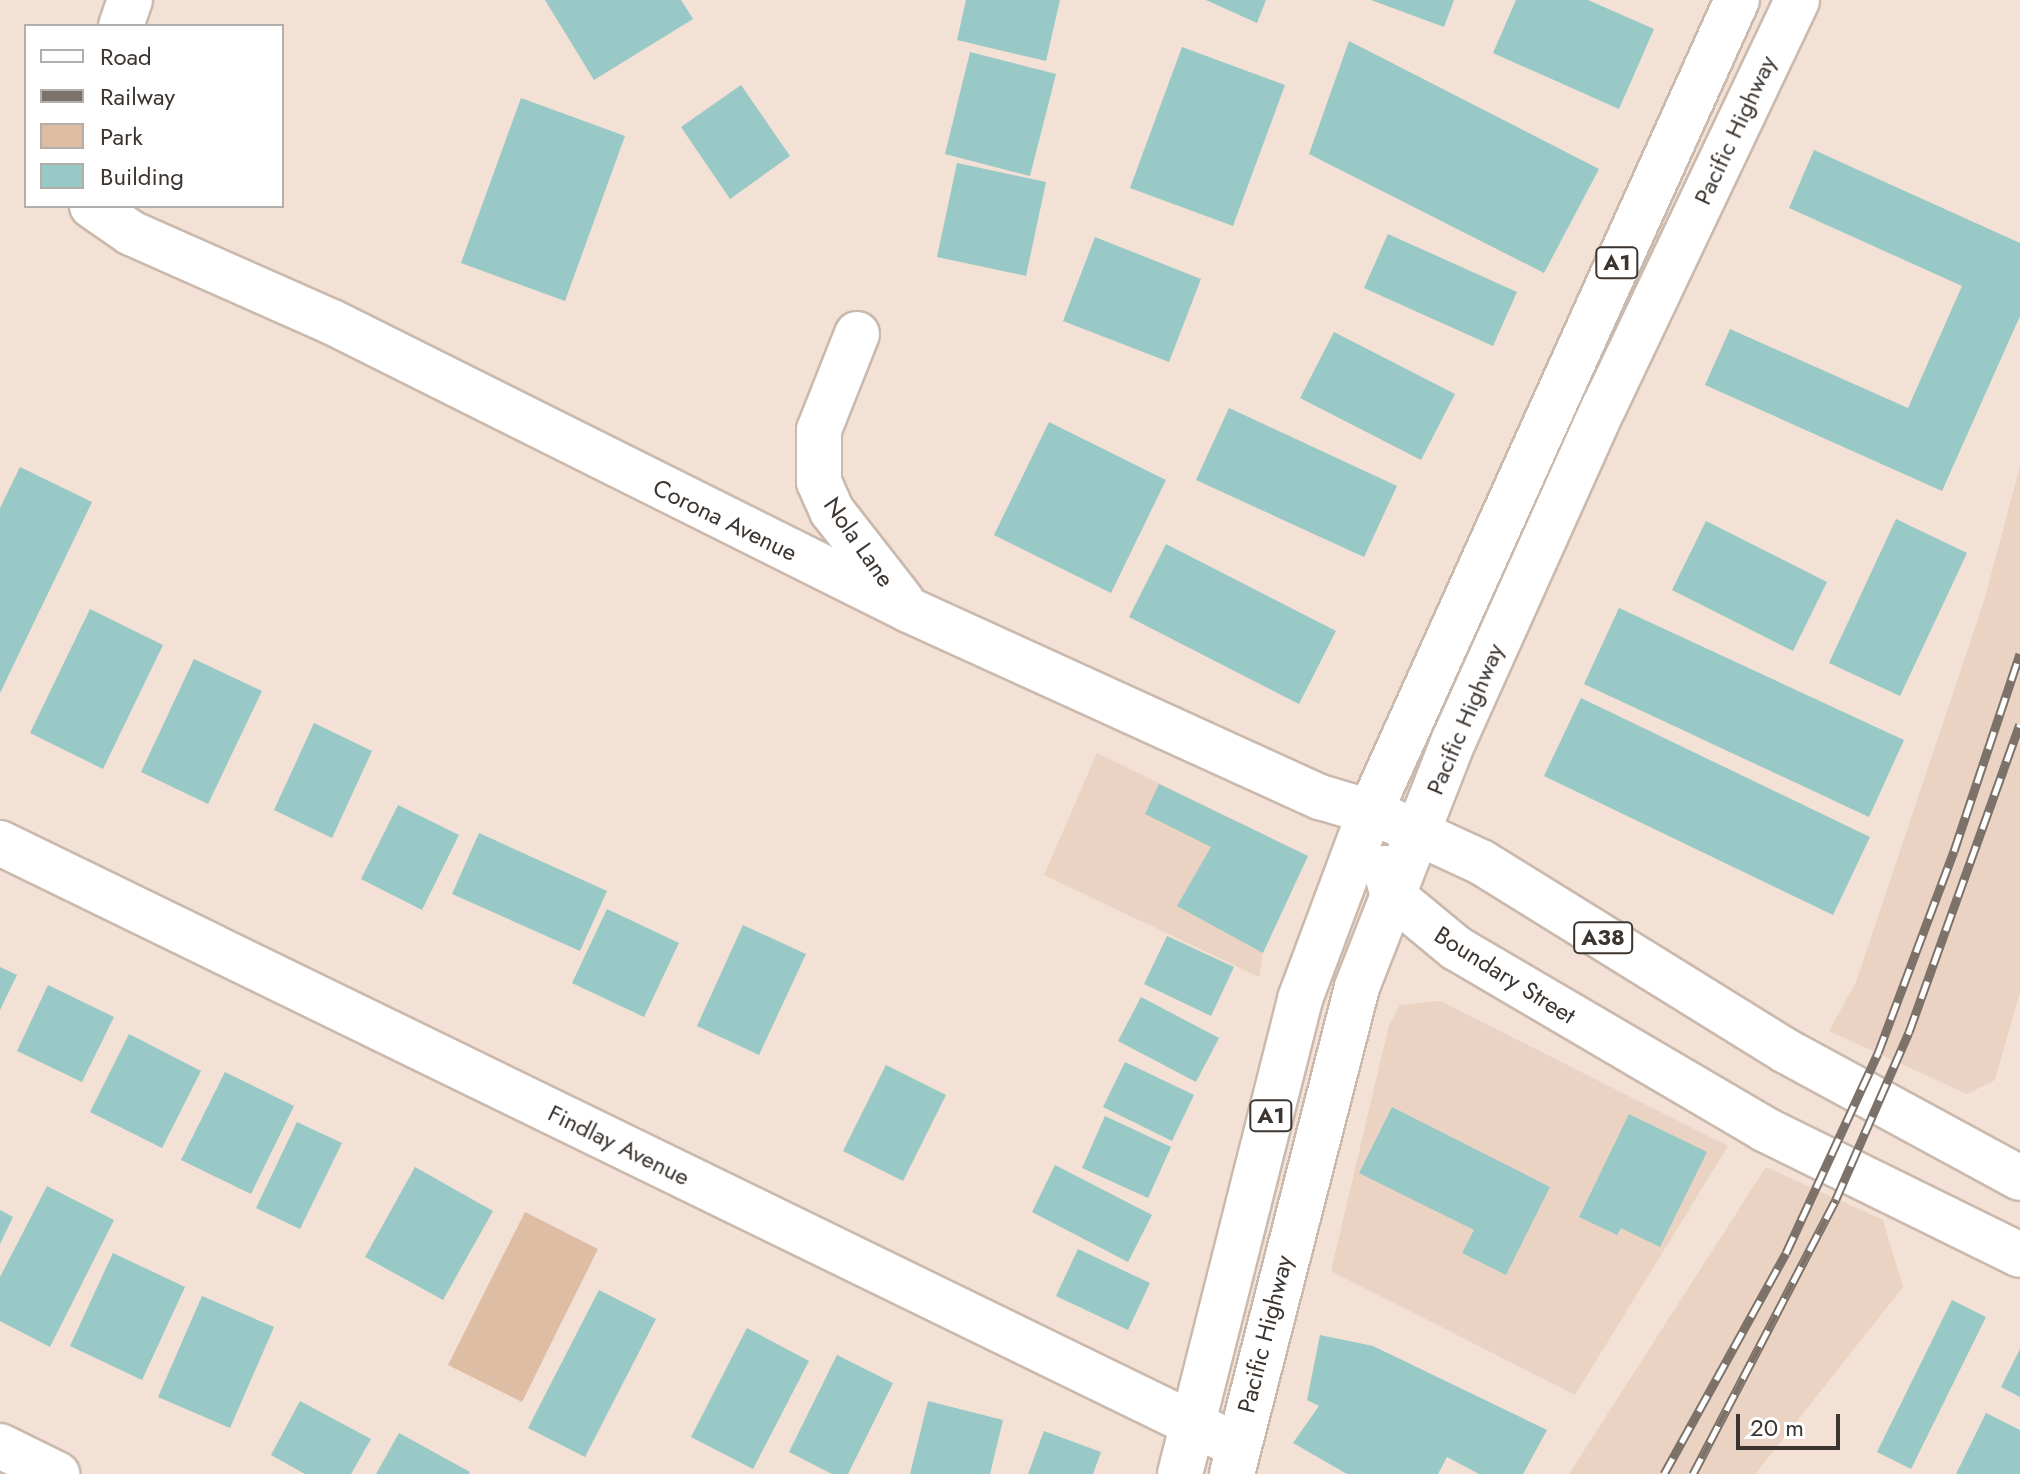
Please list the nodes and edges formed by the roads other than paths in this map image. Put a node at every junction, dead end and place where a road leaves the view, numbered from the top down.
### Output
1 (130, 0) edge
2 (1737, 0) edge
3 (1789, 2) edge
4 (122, 24) edge
5 (95, 208) edge
6 (857, 334) dead end
7 (909, 610) junction
8 (1370, 812) junction
9 (1417, 831) junction
10 (0, 843) edge
11 (1393, 896) junction
12 (2020, 1178) edge
13 (2020, 1255) edge
14 (1192, 1426) junction
15 (0, 1446) edge
16 (1235, 1460) edge
17 (57, 1474) edge
18 (1180, 1474) edge

1 - 4 main road
2 - 8 main road, Pacific Highway / A1
3 - 9 main road, Pacific Highway / A1
5 - 7 main road, Corona Avenue
6 - 7 main road, Nola Lane
7 - 8 main road, Corona Avenue
8 - 9 main road, A38
8 - 11 main road
8 - 14 main road, Pacific Highway / A1
9 - 11 main road, Pacific Highway / A1
9 - 12 main road, A38
10 - 14 main road, Findlay Avenue
11 - 13 main road, Boundary Street
11 - 16 main road, Pacific Highway / A1
14 - 16 main road, Findlay Avenue
14 - 18 main road, Pacific Highway / A1
15 - 17 main road

